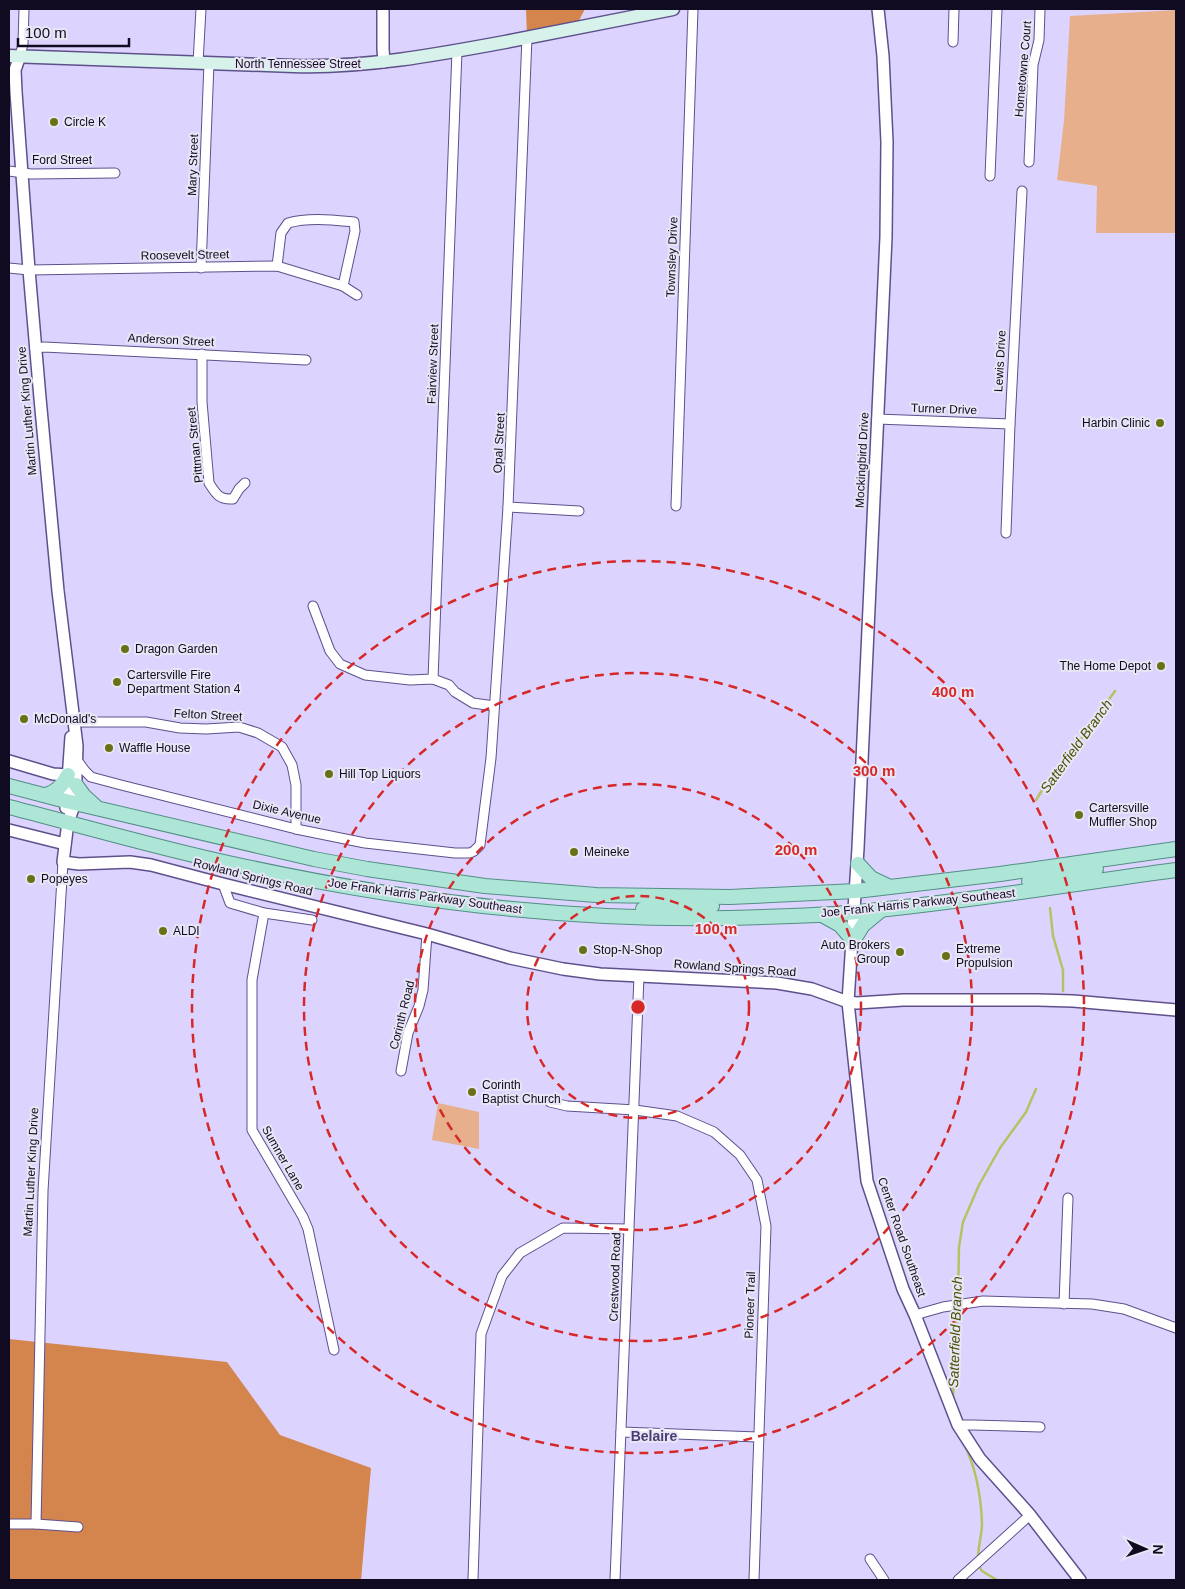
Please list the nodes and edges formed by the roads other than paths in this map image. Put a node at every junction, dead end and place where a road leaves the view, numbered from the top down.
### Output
1 (24, 9) edge
2 (201, 9) edge
3 (383, 9) edge
4 (673, 9) edge
5 (693, 9) edge
6 (878, 9) edge
7 (954, 9) edge
8 (997, 9) edge
9 (1040, 9) edge
10 (527, 38) junction
11 (952, 42) dead end
12 (457, 51) junction
13 (15, 56) edge
14 (384, 62) junction
15 (203, 63) junction
16 (1029, 162) dead end
17 (9, 171) edge
18 (22, 172) junction
19 (115, 172) dead end
20 (990, 176) dead end
21 (1022, 191) dead end
22 (277, 266) junction
23 (9, 268) edge
24 (202, 268) junction
25 (29, 270) junction
26 (343, 286) junction
27 (357, 295) dead end
28 (35, 348) junction
29 (202, 354) junction
30 (306, 360) dead end
31 (877, 419) junction
32 (1010, 424) junction
33 (245, 484) dead end
34 (676, 506) dead end
35 (508, 508) junction
36 (579, 511) dead end
37 (1006, 533) dead end
38 (313, 606) dead end
39 (433, 679) junction
40 (494, 706) junction
41 (73, 722) junction
42 (77, 760) junction
43 (9, 762) edge
44 (92, 777) junction
45 (72, 780) junction
46 (9, 786) edge
47 (9, 795) edge
48 (46, 795) junction
49 (9, 807) edge
50 (98, 808) junction
51 (69, 809) junction
52 (296, 829) junction
53 (9, 830) edge
54 (65, 844) junction
55 (478, 848) joint
56 (1176, 849) edge
57 (1152, 853) junction
58 (1176, 860) edge
59 (63, 862) junction
60 (858, 864) junction
61 (1176, 870) edge
62 (1112, 879) junction
63 (223, 884) junction
64 (890, 887) junction
65 (856, 891) junction
66 (883, 909) junction
67 (855, 912) junction
68 (264, 913) junction
69 (819, 914) junction
70 (601, 916) junction
71 (312, 920) dead end
72 (426, 934) junction
73 (853, 940) junction
74 (639, 976) junction
75 (848, 1002) junction
76 (1176, 1010) edge
77 (402, 1071) dead end
78 (550, 1102) dead end
79 (635, 1110) junction
80 (1068, 1198) dead end
81 (629, 1229) junction
82 (1064, 1304) junction
83 (915, 1315) junction
84 (1176, 1328) edge
85 (334, 1350) dead end
86 (958, 1425) junction
87 (1040, 1428) dead end
88 (621, 1432) junction
89 (758, 1437) junction
90 (1030, 1515) junction
91 (9, 1524) edge
92 (36, 1524) junction
93 (78, 1528) dead end
94 (870, 1559) dead end
95 (473, 1580) edge
96 (615, 1580) edge
97 (754, 1580) edge
98 (884, 1580) edge
99 (958, 1580) edge
100 (1080, 1580) edge

1 - 13 street, Martin Luther King Drive
2 - 15 street, Mary Street
3 - 14 street
4 - 10 main road, North Tennessee Street
5 - 34 street, Townsley Drive
6 - 31 street, Mockingbird Drive
7 - 11 street
8 - 20 street
9 - 16 street, Hometowne Court
10 - 12 main road, North Tennessee Street
10 - 35 street, Opal Street
12 - 14 main road, North Tennessee Street
12 - 39 street, Fairview Street
13 - 15 main road, North Tennessee Street
13 - 18 street, Martin Luther King Drive
14 - 15 main road, North Tennessee Street
15 - 24 street, Mary Street
17 - 18 street, Ford Street
18 - 19 street, Ford Street
18 - 25 street, Martin Luther King Drive
21 - 32 street, Lewis Drive
22 - 24 street, Roosevelt Street
22 - 26 street, Roosevelt Street
22 - 26 street
23 - 25 street, Roosevelt Street
24 - 25 street, Roosevelt Street
25 - 28 street, Martin Luther King Drive
26 - 27 street, Roosevelt Street
28 - 29 street, Anderson Street
28 - 41 street, Martin Luther King Drive
29 - 30 street, Anderson Street
29 - 33 street, Pittman Street
31 - 32 street, Turner Drive
31 - 60 street, Mockingbird Drive
32 - 37 street, Lewis Drive
35 - 36 street
35 - 40 street, Opal Street
38 - 39 street
39 - 40 street
40 - 55 street, Opal Street
41 - 42 street, Martin Luther King Drive
41 - 45 street, Martin Luther King Drive
41 - 52 street, Felton Street
42 - 44 street
42 - 45 street, Martin Luther King Drive
43 - 45 street
44 - 45 street
44 - 52 street, Dixie Avenue
45 - 48 main road
45 - 50 main road
45 - 51 street, Martin Luther King Drive
46 - 48 main road, Joe Frank Harris Parkway Southeast
47 - 51 main road
48 - 51 main road, Joe Frank Harris Parkway Southeast
49 - 51 main road, Joe Frank Harris Parkway Southeast
50 - 51 main road, Joe Frank Harris Parkway Southeast
50 - 65 main road, Joe Frank Harris Parkway Southeast
51 - 54 street, Martin Luther King Drive
51 - 70 main road, Joe Frank Harris Parkway Southeast
52 - 55 street, Dixie Avenue
53 - 54 street
54 - 59 street, Martin Luther King Drive
56 - 57 main road, Joe Frank Harris Parkway Southeast
57 - 64 main road, Joe Frank Harris Parkway Southeast
57 - 67 main road
58 - 62 main road
59 - 63 street, Rowland Springs Road
59 - 92 street, Martin Luther King Drive
60 - 64 main road
60 - 65 street, Mockingbird Drive
61 - 62 main road, Joe Frank Harris Parkway Southeast
62 - 66 main road, Joe Frank Harris Parkway Southeast
63 - 68 street
63 - 72 street, Rowland Springs Road
64 - 65 main road, Joe Frank Harris Parkway Southeast
65 - 67 street, Mockingbird Drive
65 - 70 main road
66 - 67 main road, Joe Frank Harris Parkway Southeast
66 - 73 main road
67 - 69 main road, Joe Frank Harris Parkway Southeast
67 - 73 street, Mockingbird Drive
68 - 71 street
68 - 85 street, Sumner Lane
69 - 70 main road, Joe Frank Harris Parkway Southeast
69 - 73 main road
72 - 74 street, Rowland Springs Road
72 - 77 street, Corinth Road
73 - 75 street, Center Road Southeast
74 - 75 street, Rowland Springs Road
74 - 79 street, Crestwood Road
75 - 76 street, Rowland Springs Road
75 - 83 street, Center Road Southeast
78 - 79 street, Pioneer Trail
79 - 81 street, Crestwood Road
79 - 89 street, Pioneer Trail
80 - 82 street
81 - 88 street, Crestwood Road
81 - 95 street
82 - 83 street
82 - 84 street
83 - 86 street, Center Road Southeast
86 - 87 street
86 - 90 street, Center Road Southeast
88 - 89 street
88 - 96 street, Crestwood Road
89 - 97 street, Pioneer Trail
90 - 99 street
90 - 100 street, Center Road Southeast
91 - 92 street
92 - 93 street
94 - 98 street

